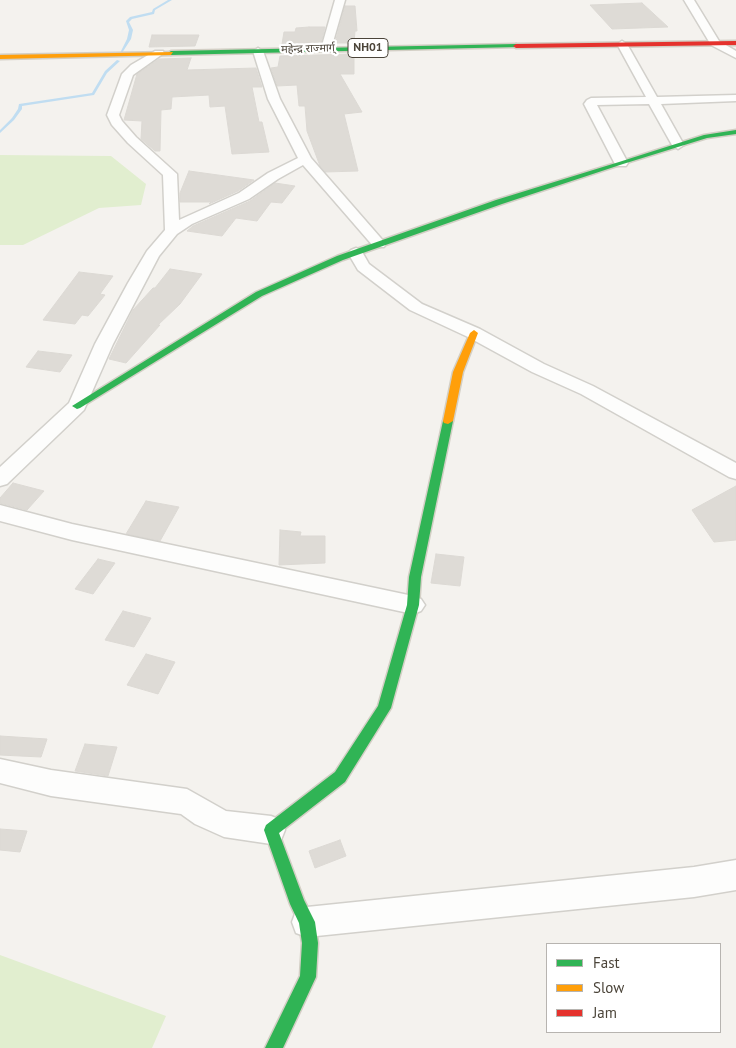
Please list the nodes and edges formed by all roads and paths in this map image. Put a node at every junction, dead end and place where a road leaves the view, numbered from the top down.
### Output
1 (340, 0) edge
2 (689, 0) edge
3 (715, 43) junction
4 (736, 43) edge
5 (622, 44) junction
6 (326, 48) junction
7 (258, 51) junction
8 (159, 53) junction
9 (736, 55) edge
10 (0, 57) edge
11 (736, 98) edge
12 (652, 100) junction
13 (736, 132) edge
14 (678, 145) junction
15 (304, 159) junction
16 (621, 162) junction
17 (172, 231) junction
18 (378, 244) junction
19 (356, 253) junction
20 (474, 333) junction
21 (77, 406) junction
22 (736, 472) edge
23 (0, 479) edge
24 (0, 513) edge
25 (413, 605) junction
26 (0, 771) edge
27 (272, 830) junction
28 (736, 875) edge
29 (306, 922) junction
30 (274, 1048) edge

1 - 6 street
2 - 3 street
3 - 4 main road, महेन्द्र राज्मार्ग् / NH01
3 - 5 main road, महेन्द्र राज्मार्ग् / NH01
3 - 9 street
5 - 6 main road, महेन्द्र राज्मार्ग् / NH01
5 - 12 street
6 - 7 main road, महेन्द्र राज्मार्ग् / NH01
7 - 8 main road, महेन्द्र राज्मार्ग् / NH01
7 - 15 street
8 - 10 main road, महेन्द्र राज्मार्ग् / NH01
8 - 17 street
11 - 12 street
12 - 14 street
12 - 16 street
13 - 14 main road
14 - 16 main road
15 - 17 street
15 - 18 street
16 - 18 main road
17 - 21 street
18 - 19 main road
19 - 20 street
19 - 21 main road
20 - 22 street
20 - 25 main road
21 - 23 street
24 - 25 street
25 - 27 main road
26 - 27 street
27 - 29 main road
28 - 29 street
29 - 30 main road

